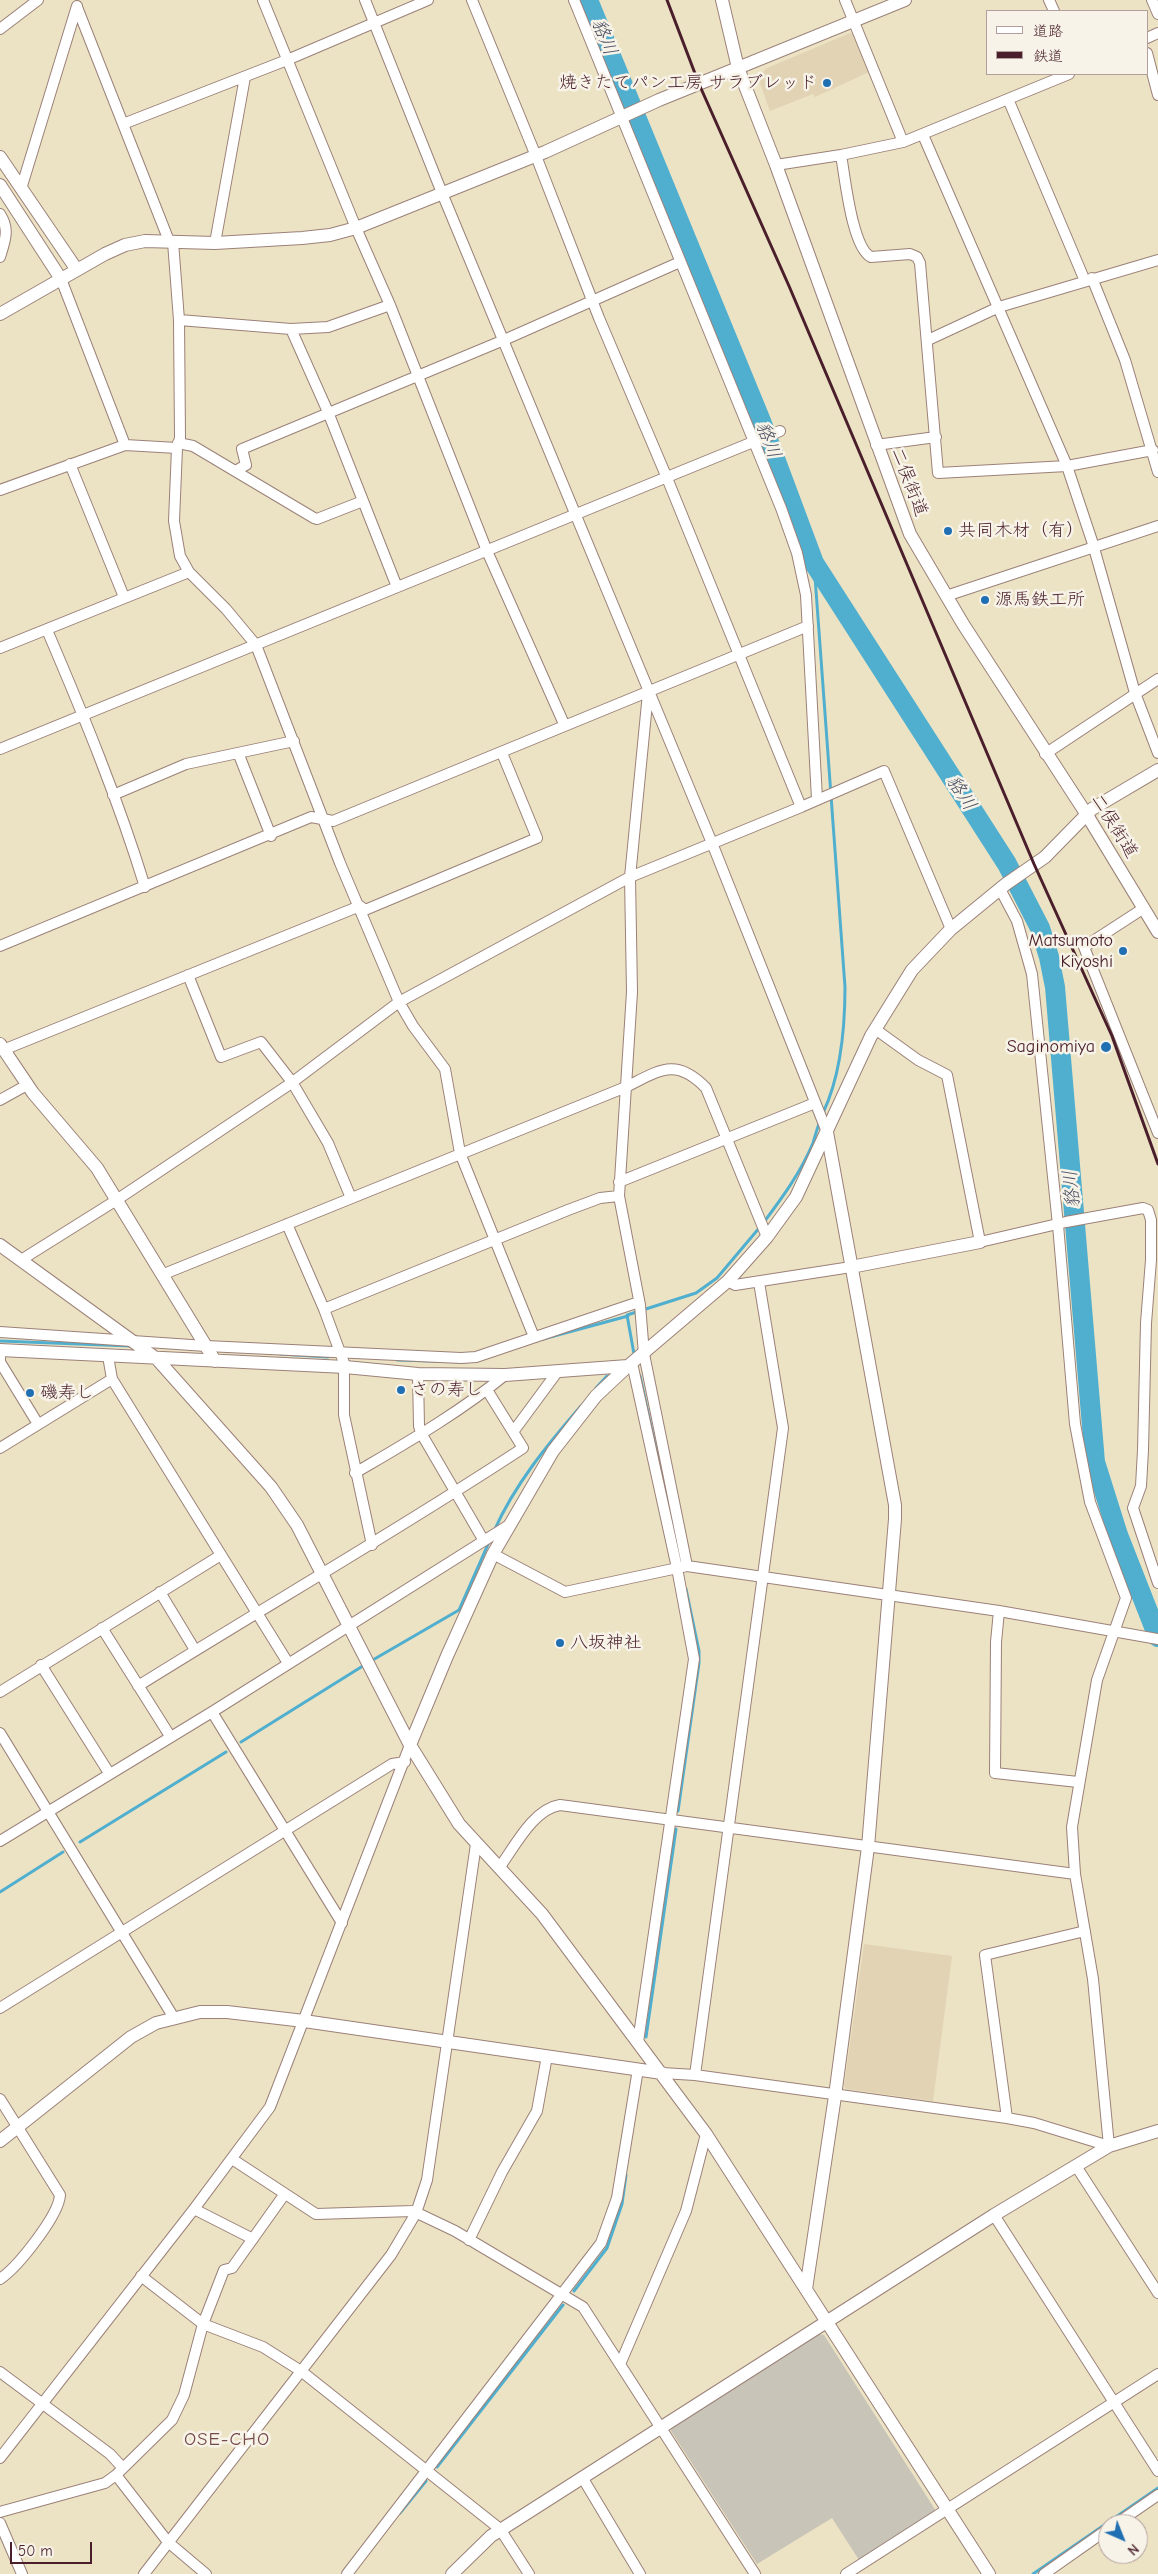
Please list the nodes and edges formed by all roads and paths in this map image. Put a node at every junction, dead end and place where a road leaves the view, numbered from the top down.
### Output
1 (38, 0) edge
2 (263, 0) edge
3 (365, 0) edge
4 (428, 0) edge
5 (472, 0) edge
6 (574, 0) edge
7 (722, 0) edge
8 (845, 0) edge
9 (905, 0) edge
10 (1152, 0) edge
11 (77, 3) edge
12 (1158, 14) edge
13 (374, 22) junction
14 (854, 22) junction
15 (0, 29) edge
16 (1148, 57) edge
17 (287, 60) junction
18 (738, 68) junction
19 (1066, 75) edge
20 (245, 77) junction
21 (1158, 95) edge
22 (1008, 99) junction
23 (622, 118) junction
24 (123, 124) junction
25 (923, 134) junction
26 (903, 142) junction
27 (840, 155) junction
28 (536, 156) junction
29 (0, 157) edge
30 (776, 165) junction
31 (0, 185) edge
32 (21, 188) junction
33 (442, 193) junction
34 (0, 214) edge
35 (356, 228) junction
36 (171, 242) junction
37 (215, 243) junction
38 (0, 257) edge
39 (1158, 260) edge
40 (680, 262) junction
41 (76, 270) junction
42 (61, 279) junction
43 (1088, 280) junction
44 (592, 299) junction
45 (390, 305) junction
46 (999, 307) junction
47 (0, 314) edge
48 (179, 320) junction
49 (291, 329) junction
50 (504, 340) junction
51 (928, 340) junction
52 (416, 376) junction
53 (328, 412) junction
54 (780, 431) dead end
55 (936, 437) junction
56 (754, 442) junction
57 (125, 445) junction
58 (178, 445) junction
59 (876, 445) junction
60 (1153, 450) junction
61 (70, 464) junction
62 (1067, 466) junction
63 (237, 470) junction
64 (1158, 472) edge
65 (667, 478) junction
66 (0, 490) edge
67 (363, 501) junction
68 (575, 514) junction
69 (1158, 526) edge
70 (1093, 548) junction
71 (487, 551) junction
72 (188, 572) junction
73 (398, 587) junction
74 (946, 596) junction
75 (124, 597) junction
76 (808, 626) junction
77 (47, 630) junction
78 (256, 645) junction
79 (0, 648) edge
80 (737, 653) junction
81 (1158, 679) edge
82 (648, 690) junction
83 (1135, 692) junction
84 (84, 715) junction
85 (564, 724) junction
86 (294, 741) junction
87 (0, 749) edge
88 (502, 752) junction
89 (1158, 753) edge
90 (1045, 754) junction
91 (239, 755) junction
92 (1158, 770) edge
93 (113, 795) junction
94 (821, 798) junction
95 (801, 807) junction
96 (1086, 815) junction
97 (324, 818) junction
98 (271, 836) junction
99 (712, 843) junction
100 (630, 877) junction
101 (1003, 886) junction
102 (145, 887) junction
103 (360, 906) junction
104 (1144, 908) junction
105 (951, 929) junction
106 (1158, 932) edge
107 (0, 946) edge
108 (188, 975) junction
109 (399, 1002) junction
110 (874, 1029) junction
111 (1, 1047) edge
112 (292, 1082) junction
113 (27, 1085) junction
114 (626, 1088) junction
115 (0, 1100) edge
116 (817, 1106) junction
117 (826, 1129) junction
118 (1158, 1133) edge
119 (727, 1139) junction
120 (460, 1154) junction
121 (619, 1182) junction
122 (619, 1196) junction
123 (351, 1198) junction
124 (116, 1201) junction
125 (287, 1224) junction
126 (1062, 1224) junction
127 (763, 1228) junction
128 (495, 1240) junction
129 (980, 1242) junction
130 (0, 1245) edge
131 (21, 1260) junction
132 (852, 1267) junction
133 (164, 1274) junction
134 (728, 1281) junction
135 (758, 1282) junction
136 (640, 1303) junction
137 (324, 1309) junction
138 (0, 1332) edge
139 (534, 1337) junction
140 (133, 1342) junction
141 (0, 1350) edge
142 (211, 1353) junction
143 (644, 1354) junction
144 (108, 1356) junction
145 (153, 1356) junction
146 (343, 1359) junction
147 (630, 1364) junction
148 (558, 1371) junction
149 (418, 1374) junction
150 (505, 1375) junction
151 (112, 1379) junction
152 (487, 1390) junction
153 (38, 1424) junction
154 (513, 1432) junction
155 (421, 1433) junction
156 (0, 1448) edge
157 (355, 1473) junction
158 (456, 1492) junction
159 (506, 1526) junction
160 (485, 1541) junction
161 (372, 1545) junction
162 (493, 1554) junction
163 (221, 1555) junction
164 (682, 1567) junction
165 (322, 1574) junction
166 (764, 1577) junction
167 (1158, 1583) edge
168 (160, 1592) junction
169 (890, 1594) junction
170 (999, 1611) junction
171 (256, 1612) junction
172 (348, 1626) junction
173 (102, 1628) junction
174 (1114, 1630) junction
175 (1154, 1638) edge
176 (195, 1650) junction
177 (288, 1663) junction
178 (41, 1665) junction
179 (138, 1686) junction
180 (0, 1692) edge
181 (212, 1712) junction
182 (0, 1733) edge
183 (170, 1736) junction
184 (410, 1745) junction
185 (405, 1762) junction
186 (109, 1773) junction
187 (1078, 1782) junction
188 (49, 1811) junction
189 (672, 1819) junction
190 (729, 1828) junction
191 (285, 1830) junction
192 (0, 1841) edge
193 (476, 1844) junction
194 (868, 1847) junction
195 (499, 1868) junction
196 (1075, 1874) junction
197 (342, 1923) junction
198 (1085, 1931) junction
199 (122, 1932) junction
200 (0, 2008) edge
201 (174, 2018) junction
202 (304, 2022) junction
203 (448, 2042) junction
204 (638, 2042) junction
205 (547, 2056) junction
206 (638, 2069) junction
207 (662, 2073) junction
208 (695, 2075) junction
209 (835, 2096) junction
210 (0, 2099) edge
211 (1006, 2118) junction
212 (17, 2126) junction
213 (1158, 2132) edge
214 (706, 2134) junction
215 (0, 2141) edge
216 (1109, 2146) junction
217 (232, 2159) junction
218 (1076, 2166) junction
219 (284, 2195) junction
220 (194, 2209) junction
221 (416, 2213) junction
222 (994, 2215) junction
223 (253, 2238) junction
224 (469, 2240) junction
225 (141, 2276) junction
226 (0, 2279) edge
227 (806, 2289) junction
228 (1158, 2293) edge
229 (563, 2295) junction
230 (826, 2321) junction
231 (203, 2324) junction
232 (621, 2362) junction
233 (301, 2371) junction
234 (0, 2372) edge
235 (1158, 2374) edge
236 (1114, 2403) junction
237 (41, 2404) junction
238 (661, 2426) junction
239 (0, 2458) edge
240 (427, 2470) junction
241 (1158, 2471) edge
242 (119, 2472) junction
243 (582, 2477) junction
244 (1158, 2495) edge
245 (947, 2510) junction
246 (0, 2512) edge
247 (1130, 2514) edge
248 (0, 2523) edge
249 (500, 2530) junction
250 (1098, 2536) edge
251 (168, 2542) junction
252 (22, 2574) edge
253 (144, 2574) edge
254 (206, 2574) edge
255 (347, 2574) edge
256 (452, 2574) edge
257 (529, 2574) edge
258 (640, 2574) edge
259 (755, 2574) edge
260 (846, 2574) edge
261 (989, 2574) edge
262 (1044, 2574) edge

1 - 15 street
2 - 17 street
3 - 13 street
4 - 13 street
5 - 28 street
6 - 23 street
7 - 18 street, 二俣街道
8 - 14 street
9 - 14 street
10 - 12 street
11 - 24 street
11 - 32 street
13 - 17 street
13 - 33 street
14 - 18 street
14 - 26 street
16 - 21 street
17 - 20 street
17 - 35 street
18 - 23 street
18 - 30 street, 二俣街道
19 - 22 street
20 - 24 street
20 - 37 street
22 - 25 street
22 - 43 street
23 - 28 street
23 - 40 street
24 - 36 street
25 - 26 street
25 - 46 street
26 - 27 street
27 - 30 street
27 - 51 street
28 - 33 street
28 - 44 street
29 - 32 street
30 - 59 street, 二俣街道
31 - 42 street
32 - 41 street
33 - 35 street
33 - 50 street
34 - 38 street
35 - 37 street
35 - 45 street
36 - 37 street
36 - 41 street
36 - 48 street
39 - 43 street
40 - 44 street
40 - 56 street
41 - 42 street
42 - 47 street
42 - 57 street
43 - 46 street
43 - 60 street
44 - 50 street
44 - 65 street
45 - 49 street
45 - 52 street
46 - 51 street
46 - 62 street
48 - 49 street
48 - 58 street
49 - 53 street
50 - 52 street
50 - 68 street
51 - 55 street
52 - 53 street
52 - 71 street
53 - 63 street
53 - 67 street
54 - 56 street
55 - 59 street
55 - 62 street
56 - 65 street
56 - 76 street
57 - 58 street
57 - 61 street
58 - 63 street
58 - 72 street
59 - 74 street, 二俣街道
60 - 62 street
60 - 64 street
61 - 66 street
61 - 75 street
62 - 70 street
63 - 67 street
65 - 68 street
65 - 80 street
67 - 73 street
68 - 71 street
68 - 82 street
69 - 70 street
70 - 74 street
70 - 83 street
71 - 73 street
71 - 85 street
72 - 75 street
72 - 78 street
73 - 78 street
74 - 90 street, 二俣街道
75 - 77 street
76 - 80 street
76 - 94 street
77 - 79 street
77 - 84 street
78 - 84 street
78 - 86 street
80 - 82 street
80 - 95 street
81 - 83 street
82 - 85 street
82 - 99 street
82 - 100 street
83 - 89 street
83 - 90 street
84 - 87 street
84 - 93 street
85 - 88 street
86 - 91 street
86 - 97 street
88 - 97 street
88 - 103 street
90 - 96 street, 二俣街道
91 - 93 street
91 - 98 street
92 - 96 street
93 - 102 street
94 - 95 street
94 - 105 street
95 - 99 street
96 - 101 street
96 - 104 street, 二俣街道
97 - 98 street
97 - 103 street
98 - 102 street
99 - 100 street
99 - 116 street
100 - 109 street
100 - 114 street
101 - 105 street
101 - 126 street
102 - 107 street
103 - 108 street
103 - 109 street
104 - 106 street, 二俣街道
104 - 118 street
105 - 110 street
108 - 111 street
108 - 112 street
109 - 112 street
109 - 120 street
110 - 117 street
110 - 129 street
111 - 113 street
112 - 123 street
112 - 124 street
113 - 115 street
113 - 124 street
114 - 119 street
114 - 120 street
114 - 121 street
116 - 117 street
116 - 119 street
117 - 127 street
117 - 132 street
119 - 121 street
119 - 127 street
120 - 123 street
120 - 128 street
121 - 122 street
122 - 128 street
122 - 136 street
123 - 125 street
124 - 131 street
124 - 133 street
125 - 133 street
125 - 137 street
126 - 129 street
126 - 167 street
126 - 174 street
127 - 134 street
128 - 137 street
128 - 139 street
129 - 132 street
130 - 131 street
131 - 140 street
132 - 135 street
132 - 169 street
133 - 142 street
134 - 135 street
134 - 143 street
135 - 166 street
136 - 139 street
136 - 143 street
137 - 146 street
138 - 140 street
139 - 146 street
140 - 142 street
140 - 145 street
141 - 144 street
141 - 153 street
142 - 145 street
142 - 146 street
142 - 146 street
143 - 147 street
143 - 164 street
144 - 145 street
144 - 151 street
145 - 165 street
146 - 149 street
146 - 157 street
147 - 148 street
147 - 159 street
147 - 164 street
148 - 150 street
148 - 154 street
149 - 150 street
149 - 155 street
150 - 152 street
151 - 153 street
151 - 163 street
152 - 154 street
152 - 155 street
153 - 156 street
154 - 158 street
155 - 157 street
155 - 158 street
157 - 161 street
158 - 160 street
158 - 161 street
159 - 160 street
159 - 162 street
160 - 172 street
161 - 165 street
162 - 164 street
162 - 184 street
163 - 168 street
163 - 171 street
164 - 166 street
164 - 189 street
165 - 171 street
165 - 172 street
166 - 169 street
166 - 190 street
168 - 173 street
168 - 176 street
169 - 170 street
169 - 194 street
170 - 174 street
170 - 187 street
171 - 176 street
171 - 177 street
172 - 177 street
172 - 184 street
173 - 178 street
173 - 179 street
174 - 175 street
174 - 187 street
176 - 179 street
177 - 181 street
178 - 180 street
178 - 186 street
179 - 183 street
181 - 183 street
181 - 191 street
182 - 188 street
183 - 186 street
184 - 185 street
184 - 193 street
185 - 191 street
185 - 197 street
186 - 188 street
187 - 196 street
188 - 192 street
188 - 199 street
189 - 190 street
189 - 195 street
189 - 204 street
190 - 194 street
190 - 208 street
191 - 197 street
191 - 199 street
193 - 195 street
193 - 203 street
194 - 196 street
194 - 209 street
195 - 204 street
196 - 198 street
197 - 202 street
198 - 211 street
198 - 216 street
199 - 200 street
199 - 201 street
201 - 202 street
201 - 212 street
202 - 203 street
202 - 217 street
203 - 205 street
203 - 221 street
204 - 207 street
205 - 206 street
205 - 224 street
206 - 207 street
206 - 229 street
207 - 208 street
207 - 214 street
208 - 209 street
209 - 211 street
209 - 227 street
210 - 212 street
211 - 216 street
212 - 215 street
212 - 226 street
213 - 216 street
214 - 227 street
214 - 232 street
216 - 218 street
217 - 219 street
217 - 220 street
218 - 222 street
218 - 228 street
219 - 221 street
219 - 223 street
220 - 223 street
220 - 225 street
221 - 224 street
221 - 233 street
222 - 230 street
222 - 236 street
223 - 231 street
224 - 229 street
225 - 231 street
225 - 237 street
227 - 230 street
229 - 232 street
229 - 240 street
230 - 238 street
230 - 245 street
231 - 233 street
231 - 242 street
232 - 238 street
233 - 240 street
233 - 251 street
234 - 237 street
235 - 236 street
236 - 241 street
236 - 245 street
237 - 239 street
237 - 242 street
238 - 243 street
238 - 259 street
240 - 249 street
240 - 255 street
242 - 246 street
242 - 251 street
243 - 249 street
243 - 258 street
244 - 247 street
245 - 260 street
245 - 261 street
248 - 252 street
249 - 256 street
249 - 257 street
250 - 262 street
251 - 253 street
251 - 254 street

